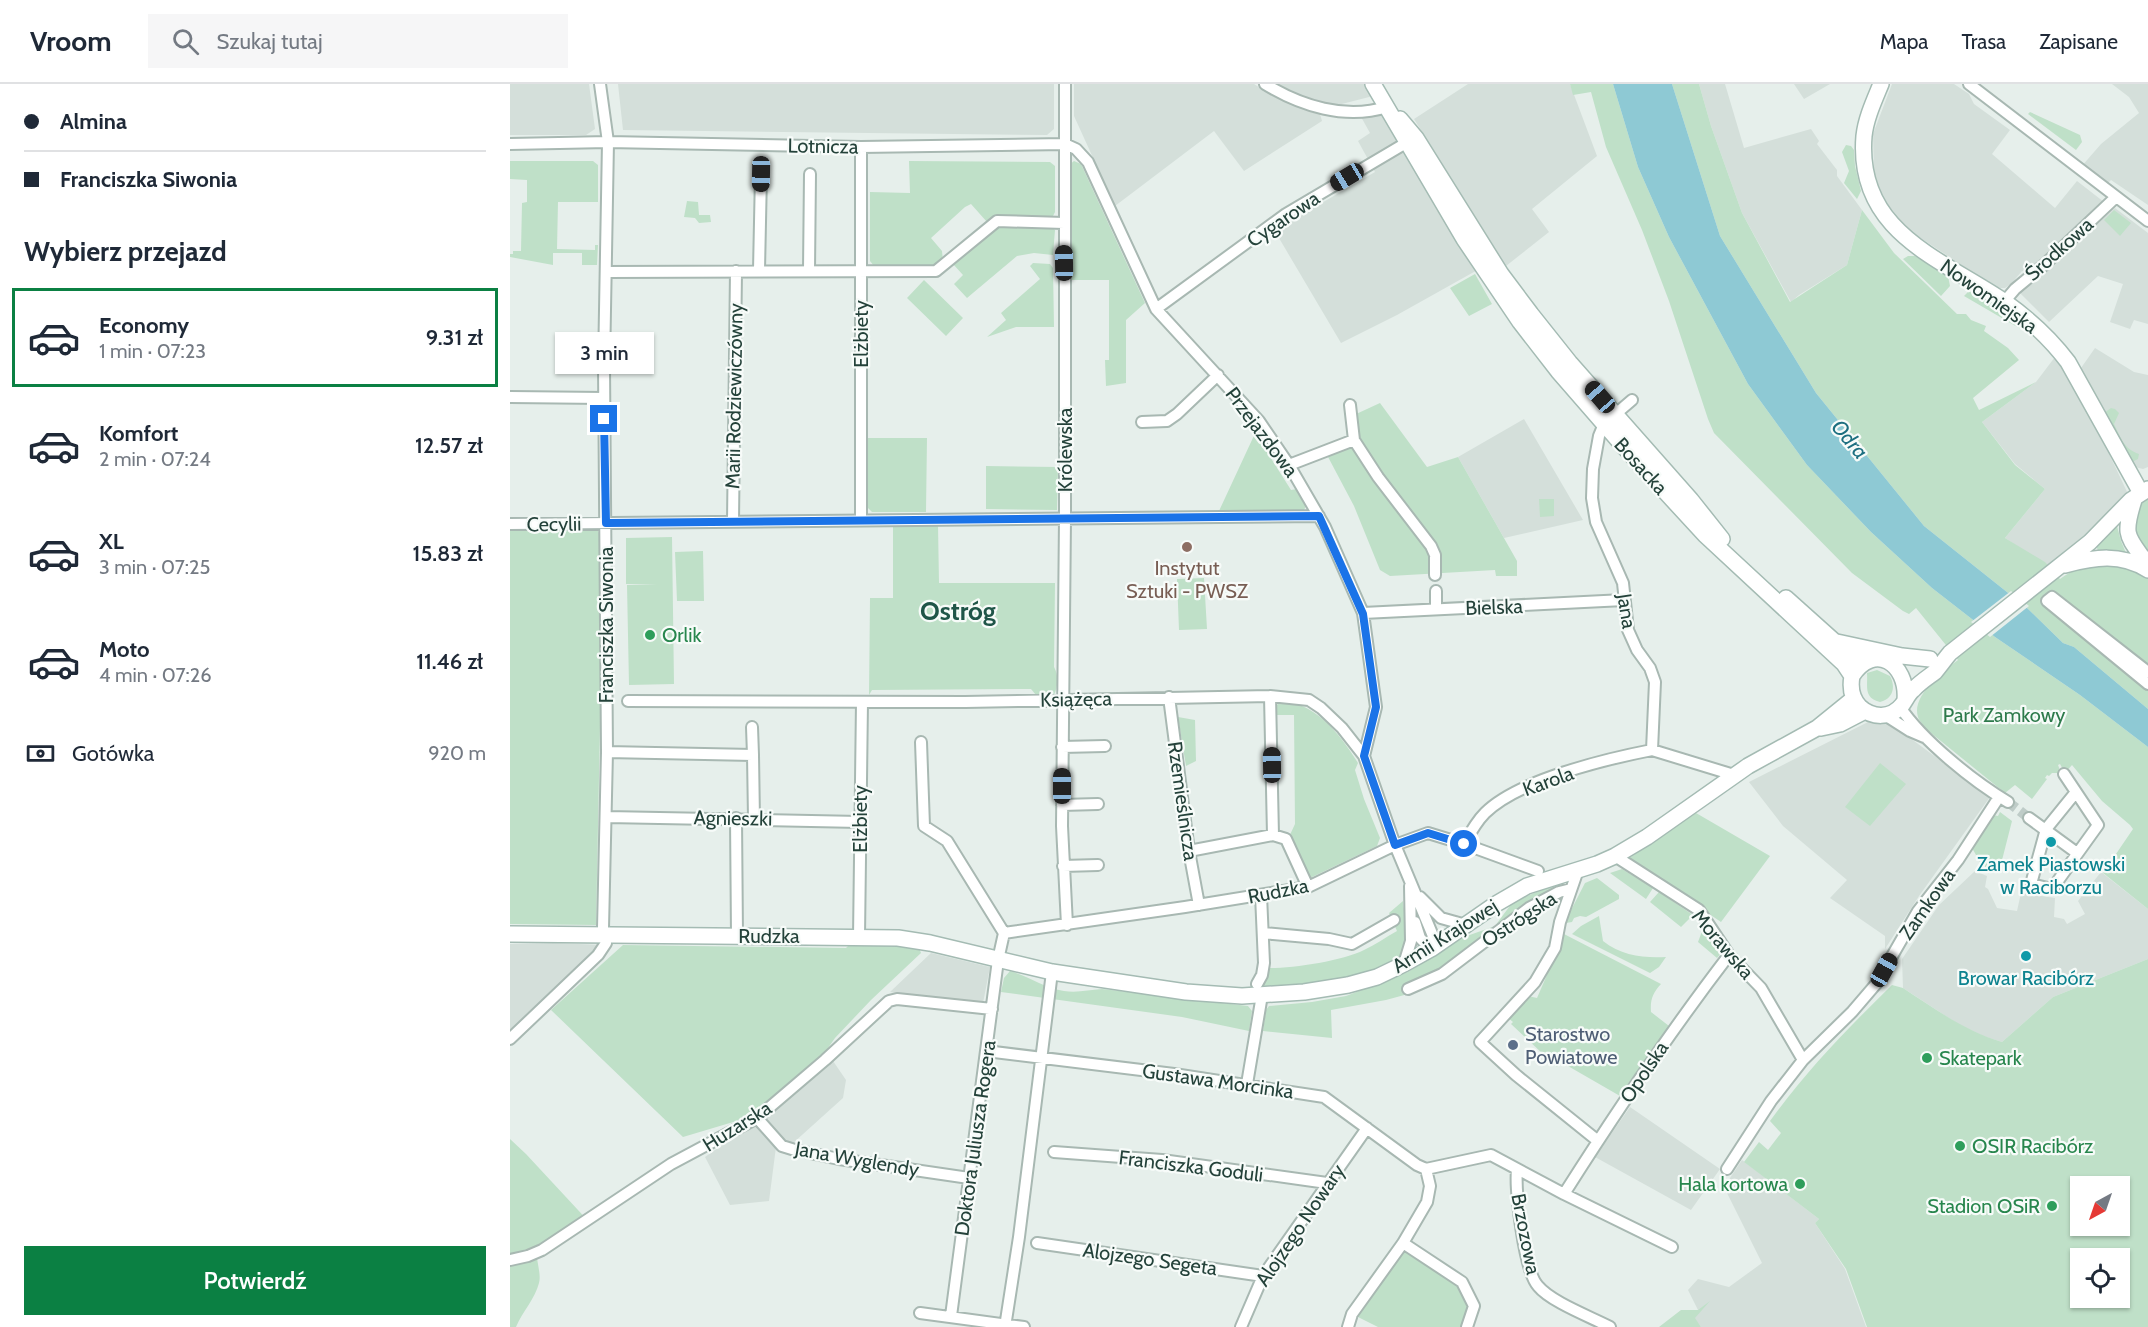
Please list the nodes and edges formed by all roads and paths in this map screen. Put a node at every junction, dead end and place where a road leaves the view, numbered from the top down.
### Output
1 (600, 84) edge
2 (1065, 84) edge
3 (1265, 84) edge
4 (1372, 84) edge
5 (1881, 84) edge
6 (1969, 84) edge
7 (1387, 107) junction
8 (1411, 140) junction
9 (608, 142) junction
10 (510, 144) edge
11 (1065, 144) junction
12 (861, 147) junction
13 (761, 174) dead end
14 (810, 174) dead end
15 (2115, 197) junction
16 (2148, 221) edge
17 (1064, 223) junction
18 (759, 270) junction
19 (809, 270) junction
20 (860, 270) junction
21 (736, 271) junction
22 (606, 272) junction
23 (2004, 302) junction
24 (1156, 309) junction
25 (1218, 375) junction
26 (510, 397) edge
27 (604, 398) junction
28 (1632, 400) dead end
29 (1350, 405) dead end
30 (1609, 419) junction
31 (1142, 422) dead end
32 (1354, 440) junction
33 (1289, 465) junction
34 (2141, 493) edge
35 (1319, 516) junction
36 (1065, 518) junction
37 (861, 520) junction
38 (733, 521) junction
39 (606, 523) junction
40 (510, 524) edge
41 (2148, 565) edge
42 (2055, 570) junction
43 (2148, 570) edge
44 (1435, 575) dead end
45 (1436, 591) dead end
46 (1624, 600) junction
47 (1436, 609) junction
48 (1363, 614) junction
49 (1834, 641) junction
50 (1950, 653) junction
51 (1930, 659) junction
52 (1863, 663) junction
53 (1898, 668) junction
54 (2148, 672) edge
55 (1852, 676) junction
56 (2148, 684) edge
57 (1270, 696) junction
58 (1169, 697) junction
59 (1854, 698) junction
60 (1063, 699) junction
61 (628, 701) dead end
62 (862, 702) junction
63 (1903, 704) junction
64 (1865, 711) junction
65 (1885, 715) junction
66 (752, 727) dead end
67 (1817, 728) junction
68 (1924, 737) junction
69 (921, 742) dead end
70 (1105, 746) dead end
71 (1062, 747) junction
72 (1652, 750) junction
73 (607, 752) junction
74 (753, 755) junction
75 (1364, 756) junction
76 (2064, 774) dead end
77 (1734, 776) junction
78 (2076, 792) junction
79 (1098, 804) dead end
80 (1062, 805) junction
81 (607, 817) junction
82 (736, 818) junction
83 (2029, 818) tunnel mouth
84 (754, 819) junction
85 (860, 822) junction
86 (2046, 829) junction
87 (1273, 835) junction
88 (1464, 844) junction
89 (1395, 845) junction
90 (1189, 851) junction
91 (2077, 853) junction
92 (1615, 856) junction
93 (1098, 865) dead end
94 (1063, 866) junction
95 (1578, 870) junction
96 (1538, 871) dead end
97 (1308, 887) junction
98 (1413, 888) junction
99 (1571, 889) junction
100 (1261, 895) junction
101 (1199, 905) junction
102 (1411, 909) junction
103 (1394, 920) dead end
104 (1067, 925) junction
105 (1466, 925) junction
106 (1004, 933) junction
107 (1263, 933) junction
108 (510, 934) edge
109 (604, 935) junction
110 (737, 936) junction
111 (859, 937) junction
112 (1431, 949) junction
113 (1729, 955) junction
114 (998, 960) junction
115 (1404, 964) junction
116 (1053, 972) junction
117 (1408, 989) dead end
118 (1260, 990) junction
119 (992, 1009) junction
120 (510, 1039) edge
121 (986, 1051) junction
122 (1041, 1058) junction
123 (1803, 1060) junction
124 (1247, 1084) junction
125 (757, 1118) junction
126 (1367, 1128) junction
127 (1598, 1141) junction
128 (1054, 1152) dead end
129 (1426, 1169) junction
130 (1517, 1169) junction
131 (1727, 1169) dead end
132 (969, 1178) junction
133 (1327, 1183) junction
134 (1564, 1194) junction
135 (1037, 1243) dead end
136 (1403, 1243) junction
137 (1672, 1247) dead end
138 (510, 1260) edge
139 (1263, 1276) junction
140 (920, 1313) dead end
141 (951, 1316) junction
142 (1005, 1326) edge
143 (1024, 1327) edge
144 (1241, 1327) edge
145 (1348, 1327) edge
146 (1467, 1327) edge
147 (1610, 1327) edge

1 - 9 street, Franciszka Siwonia
2 - 11 street, Królewska
3 - 7 street
4 - 7 street, Bosacka
5 - 23 street, Nowomiejska
6 - 15 street
7 - 8 street, Bosacka
8 - 24 street, Cygarowa
8 - 30 street, Bosacka
9 - 10 street, Lotnicza
9 - 12 street, Lotnicza
9 - 22 street, Franciszka Siwonia
11 - 12 street, Lotnicza
11 - 17 street, Królewska
11 - 24 street, Przejazdowa
12 - 20 street, Elżbiety
13 - 18 street
14 - 19 street
15 - 16 street
15 - 23 street, Środkowa
17 - 20 street
17 - 36 street, Królewska
18 - 19 street
18 - 21 street
19 - 20 street
20 - 37 street, Elżbiety
21 - 22 street
21 - 38 street, Marii Rodziewiczówny
22 - 27 street, Franciszka Siwonia
23 - 34 street, Nowomiejska
24 - 25 street, Przejazdowa
25 - 31 street
25 - 33 street, Przejazdowa
26 - 27 street
27 - 39 street, Franciszka Siwonia
28 - 30 street
29 - 32 street
30 - 46 street, Jana
30 - 49 street, Bosacka
30 - 55 street, Bosacka
32 - 33 street
32 - 44 street
33 - 35 street, Przejazdowa
34 - 41 street
34 - 42 street
35 - 36 street, Cecylii
35 - 48 street, Przejazdowa
36 - 37 street, Cecylii
36 - 60 street, Królewska
37 - 38 street, Cecylii
38 - 39 street, Cecylii
39 - 40 street, Cecylii
39 - 73 street, Franciszka Siwonia
42 - 43 street
42 - 50 street
45 - 47 street
46 - 47 street, Bielska
46 - 72 street, Jana
47 - 48 street, Bielska
48 - 75 street, Przejazdowa
49 - 51 street
49 - 52 street, Bosacka
50 - 51 street
50 - 63 street
51 - 53 street
52 - 53 street
52 - 55 street
53 - 63 street
54 - 56 street
55 - 59 street
57 - 58 street, Książęca
57 - 75 street, Książęca
57 - 87 street
58 - 60 street, Książęca
58 - 90 street, Rzemieślnicza
59 - 64 street
59 - 67 street, Armii Krajowej
60 - 62 street, Książęca
60 - 71 street, Królewska
61 - 62 street, Książęca
62 - 85 street, Elżbiety
63 - 65 street
63 - 68 street, Zamkowa
64 - 65 street
64 - 67 street, Armii Krajowej
65 - 68 street, Zamkowa
66 - 74 street
67 - 77 street, Armii Krajowej
68 - 123 street, Zamkowa
69 - 106 street
70 - 71 street
71 - 80 street, Królewska
72 - 77 street
72 - 88 street, Karola
73 - 74 street
73 - 81 street, Franciszka Siwonia
74 - 84 street
75 - 89 street, Książęca
76 - 78 street
77 - 92 street, Armii Krajowej
78 - 86 street
78 - 91 street
79 - 80 street
80 - 94 street, Królewska
81 - 82 street, Agnieszki
81 - 109 street, Franciszka Siwonia
82 - 84 street, Agnieszki
82 - 110 street
83 - 86 street
84 - 85 street, Agnieszki
85 - 111 street, Elżbiety
86 - 91 street
86 - 91 street
87 - 90 street
87 - 97 street
88 - 89 street, Rudzka
88 - 96 street, Rudzka
89 - 97 street, Rudzka
89 - 98 street, Książęca
90 - 101 street, Rzemieślnicza
92 - 95 street, Armii Krajowej
92 - 113 street, Morawska
93 - 94 street
94 - 104 street, Królewska
95 - 99 street
95 - 105 street, Armii Krajowej
97 - 100 street, Rudzka
98 - 102 street, Książęca
98 - 105 street, Książęca
98 - 112 street, Książęca
99 - 117 street, Ostrógska
99 - 127 street
100 - 101 street, Rudzka
100 - 107 street
101 - 104 street, Rudzka
102 - 112 street, Książęca
102 - 115 street, Książęca
103 - 107 street
104 - 106 street, Rudzka
105 - 112 street, Armii Krajowej
106 - 114 street
107 - 118 street
108 - 109 street, Rudzka
109 - 110 street, Rudzka
109 - 120 street
110 - 111 street, Rudzka
111 - 114 street, Rudzka
112 - 115 street, Armii Krajowej
113 - 123 street, Morawska
113 - 127 street, Opolska
114 - 116 street, Armii Krajowej
114 - 119 street, Doktora Juliusza Rogera
115 - 118 street, Armii Krajowej
116 - 118 street, Armii Krajowej
116 - 122 street
118 - 124 street
119 - 121 street, Doktora Juliusza Rogera
119 - 125 street, Huzarska
121 - 122 street, Gustawa Morcinka
121 - 132 street, Doktora Juliusza Rogera
122 - 124 street, Gustawa Morcinka
122 - 142 street
123 - 131 street, Zamkowa
124 - 126 street, Gustawa Morcinka
125 - 132 street, Jana Wyglendy
125 - 138 street, Huzarska
126 - 129 street, Gustawa Morcinka
126 - 133 street, Alojzego Nowary
127 - 134 street, Opolska
128 - 133 street, Franciszka Goduli
129 - 130 street, Brzozowa
129 - 136 street
130 - 134 street, Brzozowa
130 - 147 street, Brzozowa
132 - 141 street, Doktora Juliusza Rogera
133 - 139 street, Alojzego Nowary
134 - 137 street, Brzozowa
135 - 139 street, Alojzego Segeta
136 - 145 street
136 - 146 street
139 - 144 street, Alojzego Nowary
140 - 141 street
141 - 142 street
142 - 143 street

